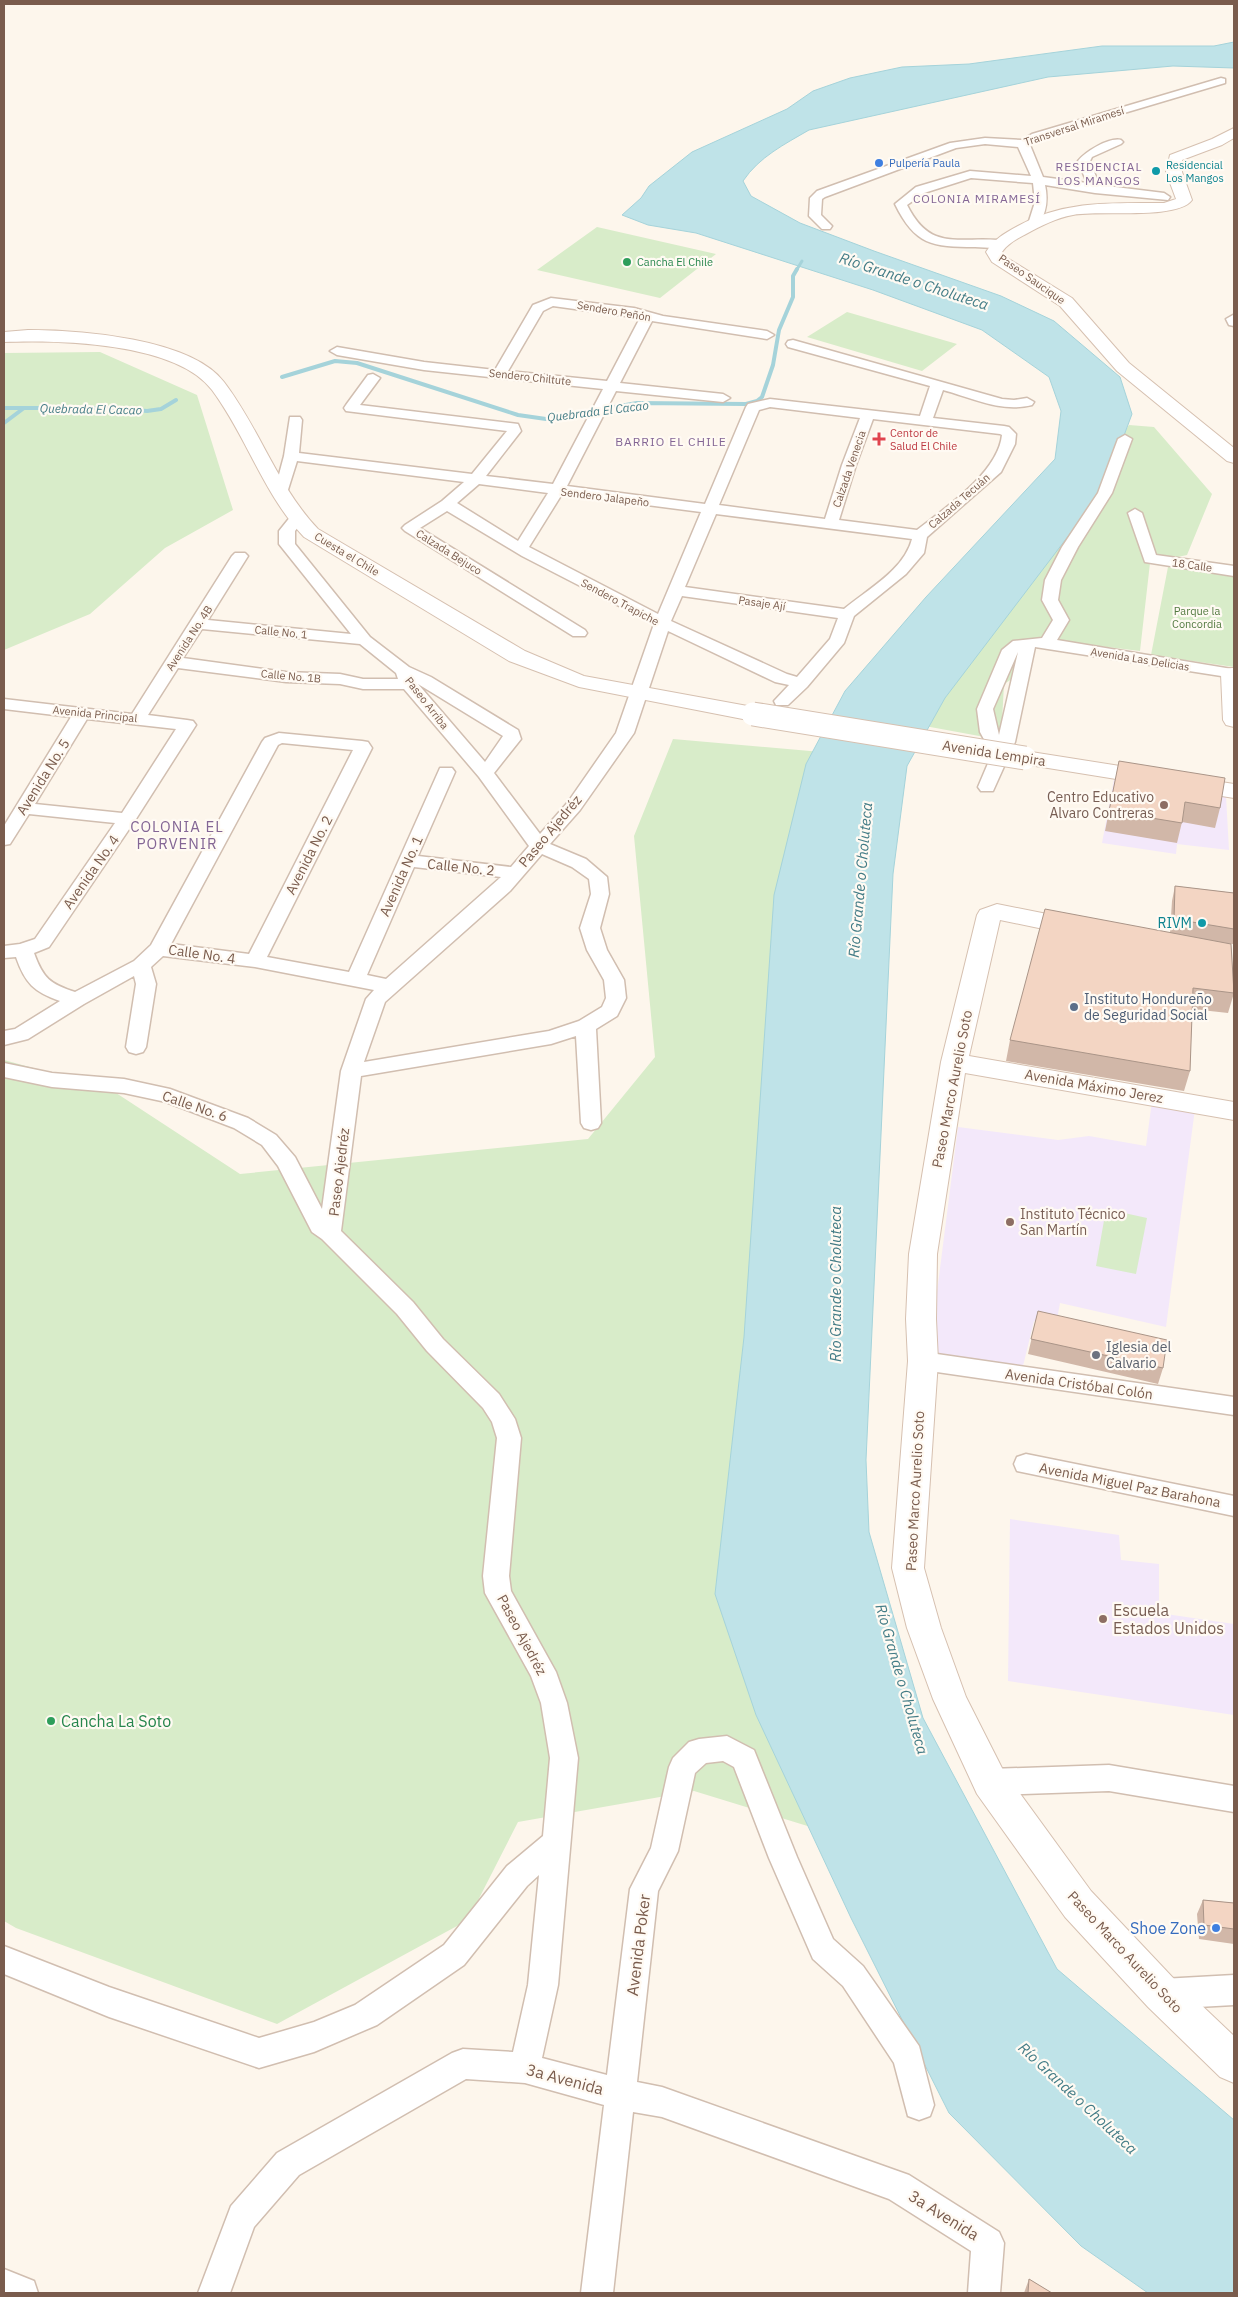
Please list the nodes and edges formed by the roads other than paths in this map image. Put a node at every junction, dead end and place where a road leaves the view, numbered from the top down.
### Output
1 (1221, 82) dead end
2 (1234, 132) edge
3 (1117, 142) dead end
4 (1024, 144) junction
5 (939, 150) junction
6 (970, 174) junction
7 (1039, 181) junction
8 (1095, 189) junction
9 (1164, 197) dead end
10 (1035, 221) junction
11 (826, 226) dead end
12 (996, 248) junction
13 (648, 316) junction
14 (4, 336) edge
15 (767, 336) dead end
16 (793, 344) dead end
17 (337, 351) dead end
18 (499, 374) junction
19 (373, 378) dead end
20 (938, 384) junction
21 (612, 386) junction
22 (723, 398) dead end
23 (1027, 402) dead end
24 (868, 415) junction
25 (295, 420) dead end
26 (925, 421) junction
27 (1125, 439) dead end
28 (291, 456) junction
29 (1234, 457) edge
30 (475, 480) junction
31 (557, 491) junction
32 (281, 493) junction
33 (447, 504) junction
34 (712, 511) junction
35 (1135, 513) dead end
36 (296, 519) junction
37 (831, 523) junction
38 (920, 535) junction
39 (520, 548) junction
40 (240, 556) dead end
41 (1234, 570) edge
42 (677, 591) junction
43 (847, 614) junction
44 (198, 624) junction
45 (662, 624) junction
46 (579, 633) dead end
47 (364, 640) junction
48 (1028, 643) junction
49 (1047, 643) junction
50 (174, 662) junction
51 (1233, 674) edge
52 (406, 677) junction
53 (801, 683) junction
54 (637, 693) junction
55 (782, 701) dead end
56 (4, 704) edge
57 (82, 713) junction
58 (753, 714) joint
59 (137, 718) junction
60 (1234, 720) edge
61 (187, 725) joint
62 (1001, 753) junction
63 (446, 772) dead end
64 (485, 774) junction
65 (987, 787) dead end
66 (1234, 791) edge
67 (24, 808) junction
68 (127, 819) junction
69 (4, 840) edge
70 (539, 846) junction
71 (408, 861) junction
72 (515, 873) junction
73 (1103, 932) edge
74 (159, 949) junction
75 (13, 951) edge
76 (255, 961) junction
77 (142, 965) junction
78 (355, 980) junction
79 (389, 986) junction
80 (77, 999) junction
81 (586, 1026) junction
82 (4, 1038) edge
83 (136, 1047) dead end
84 (954, 1062) junction
85 (4, 1070) edge
86 (351, 1071) junction
87 (1234, 1110) edge
88 (591, 1123) dead end
89 (330, 1233) junction
90 (923, 1361) junction
91 (1234, 1406) edge
92 (1026, 1464) dead end
93 (1234, 1506) edge
94 (990, 1782) junction
95 (1234, 1798) edge
96 (556, 1842) junction
97 (4, 1960) edge
98 (1234, 1990) edge
99 (1162, 1994) junction
100 (1234, 2062) edge
101 (525, 2068) junction
102 (620, 2094) junction
103 (919, 2105) dead end
104 (4, 2285) edge
105 (22, 2293) edge
106 (214, 2293) edge
107 (597, 2293) edge
108 (984, 2293) edge

1 - 4 street, Transversal Miramesí
2 - 10 street, Paseo Saucique
3 - 8 street
4 - 5 street, Transversal Miramesí
4 - 7 street
5 - 6 street
5 - 11 street, Transversal Miramesí
6 - 7 street
6 - 12 street
7 - 8 street
7 - 10 street
8 - 9 street
10 - 12 street, Paseo Saucique
12 - 29 street, Paseo Saucique
13 - 15 street, Sendero Peñón
13 - 18 street, Sendero Peñón
13 - 21 street
14 - 32 street, Cuesta el Chile
16 - 20 street
17 - 18 street, Sendero Chiltute
18 - 21 street, Sendero Chiltute
19 - 30 street, Calzada Bejuco
20 - 23 street
20 - 26 street
21 - 22 street, Sendero Chiltute
21 - 31 street
24 - 26 street
24 - 34 street, Paseo Ajedréz
24 - 37 street, Calzada Venecia
25 - 28 street
26 - 38 street, Calzada Tecuán
27 - 49 street
28 - 30 street, Sendero Jalapeño
28 - 32 street
30 - 31 street, Sendero Jalapeño
30 - 33 street, Calzada Bejuco
31 - 34 street, Sendero Jalapeño
31 - 39 street
32 - 36 street, Cuesta el Chile
33 - 39 street, Sendero Trapiche
33 - 46 street, Calzada Bejuco
34 - 37 street, Sendero Jalapeño
34 - 42 street, Paseo Ajedréz
35 - 41 street, 18 Calle
36 - 47 street, Paseo Arriba
36 - 54 street, Cuesta el Chile
37 - 38 street, Sendero Jalapeño
38 - 43 street, Calzada Tecuán
39 - 45 street, Sendero Trapiche
40 - 44 street, Avenida No. 4B
42 - 43 street, Pasaje Ají
42 - 45 street, Paseo Ajedréz
43 - 53 street
44 - 47 street, Calle No. 1
44 - 50 street, Avenida No. 4B
45 - 53 street, Sendero Trapiche
45 - 54 street, Paseo Ajedréz
47 - 52 street, Paseo Arriba
48 - 49 street, Avenida Las Delicias
48 - 62 street
48 - 62 street
49 - 51 street, Avenida Las Delicias
50 - 52 street, Calle No. 1B
50 - 59 street, Avenida No. 4B
51 - 60 street
52 - 64 street, Paseo Arriba
52 - 64 street
53 - 55 street
54 - 58 street, Cuesta el Chile
54 - 70 street, Paseo Ajedréz
56 - 57 street, Avenida Principal
57 - 59 street, Avenida Principal
57 - 67 street, Avenida No. 5
58 - 66 street, Avenida Lempira, bridge
59 - 61 street, Avenida Principal
61 - 68 street, Avenida No. 4
62 - 65 street
63 - 71 street, Avenida No. 1
64 - 70 street, Paseo Arriba
67 - 68 street
67 - 69 street, Avenida No. 5
68 - 75 street, Avenida No. 4
70 - 72 street, Paseo Ajedréz
70 - 81 street
71 - 72 street, Calle No. 2
71 - 78 street, Avenida No. 1
72 - 79 street, Paseo Ajedréz
73 - 84 street, Paseo Marco Aurelio Soto
74 - 76 street, Calle No. 4
74 - 76 street, Avenida No. 2
74 - 77 street, Calle No. 4
75 - 80 street
76 - 78 street, Calle No. 4
77 - 80 street, Calle No. 4
77 - 83 street
78 - 79 street, Calle No. 4
79 - 86 street, Paseo Ajedréz
80 - 82 street, Calle No. 4
81 - 86 street
81 - 88 street
84 - 87 street, Avenida Máximo Jerez
84 - 90 street, Paseo Marco Aurelio Soto
85 - 89 street, Calle No. 6
86 - 89 street, Paseo Ajedréz
89 - 96 street, Paseo Ajedréz
90 - 91 street, Avenida Cristóbal Colón
90 - 94 street, Paseo Marco Aurelio Soto
92 - 93 street, Avenida Miguel Paz Barahona
94 - 95 street
94 - 99 street, Paseo Marco Aurelio Soto
96 - 97 street
96 - 101 street, Paseo Ajedréz
98 - 99 street
99 - 100 street, Paseo Marco Aurelio Soto
101 - 102 street, 3a Avenida
101 - 106 street, 3a Avenida
102 - 103 street, Avenida Poker
102 - 107 street, Avenida Poker
102 - 108 street, 3a Avenida
104 - 105 street

